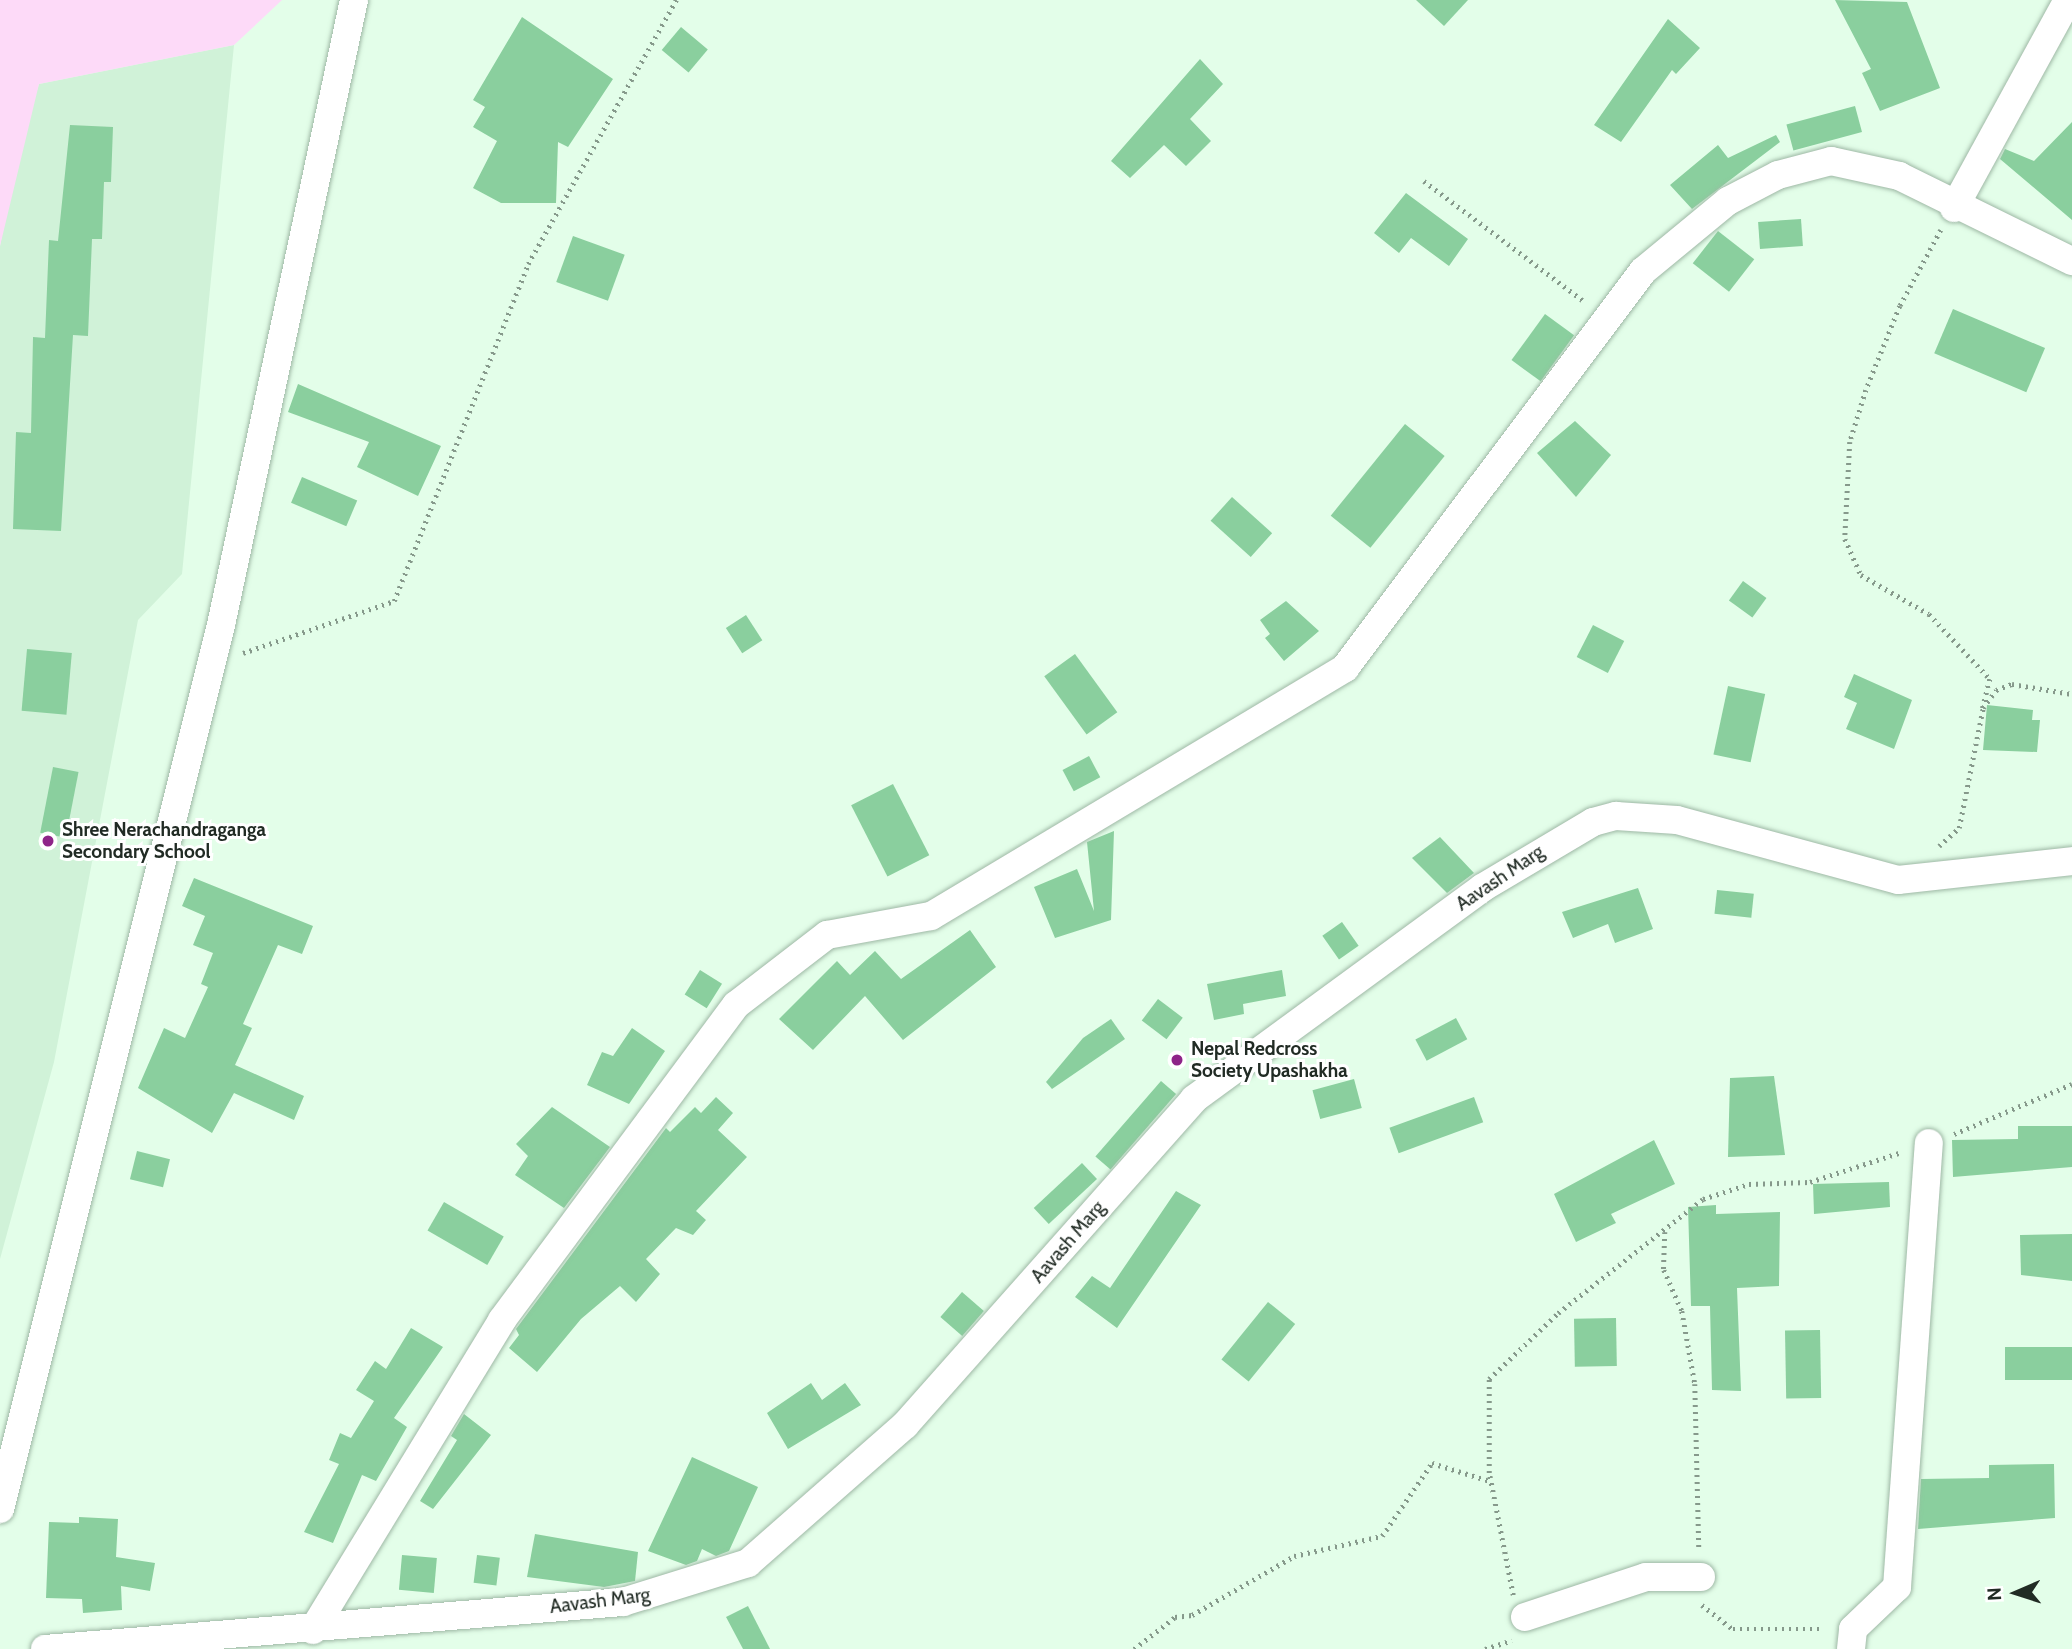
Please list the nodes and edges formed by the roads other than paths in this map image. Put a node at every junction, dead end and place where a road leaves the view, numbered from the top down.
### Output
1 (354, 0) edge
2 (2068, 0) edge
3 (1954, 208) junction
4 (2072, 261) edge
5 (2072, 861) edge
6 (1928, 1143) road end
7 (0, 1509) edge
8 (1701, 1577) road end
9 (1525, 1617) road end
10 (313, 1630) junction
11 (1852, 1639) edge
12 (250, 1641) edge
13 (46, 1649) edge

1 - 7 street
2 - 3 street
3 - 4 street
3 - 10 street
5 - 10 street, Aavash Marg
6 - 11 street
8 - 9 street
10 - 12 street, Aavash Marg
12 - 13 street, Aavash Marg

